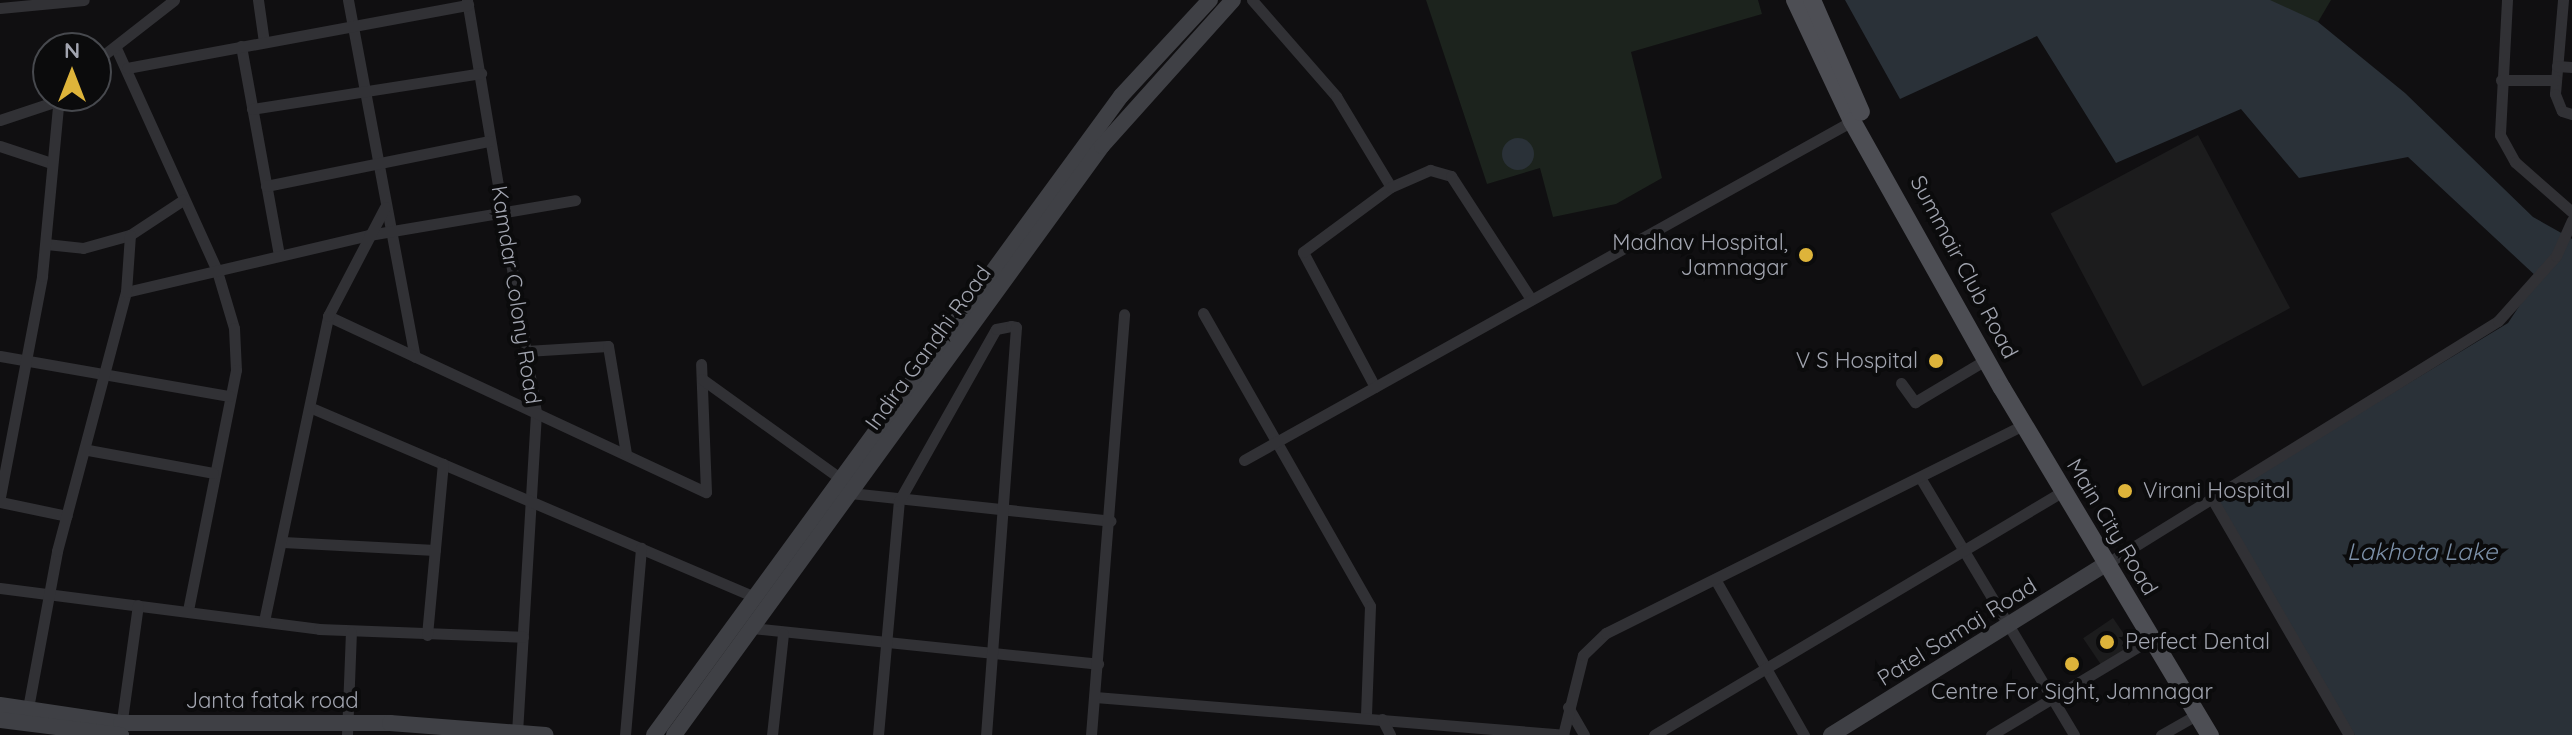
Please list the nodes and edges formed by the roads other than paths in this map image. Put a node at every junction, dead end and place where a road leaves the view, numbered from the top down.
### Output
1 (84, 0) edge
2 (174, 0) edge
3 (258, 0) edge
4 (348, 0) edge
5 (1210, 0) edge
6 (1233, 0) edge
7 (1252, 0) edge
8 (1795, 0) edge
9 (1812, 0) edge
10 (2507, 0) edge
11 (2563, 0) edge
12 (467, 2) edge
13 (0, 8) edge
14 (353, 26) junction
15 (264, 42) junction
16 (241, 46) junction
17 (116, 48) junction
18 (112, 51) edge
19 (2557, 66) junction
20 (2572, 67) edge
21 (127, 68) junction
22 (481, 73) junction
23 (2501, 80) junction
24 (2556, 80) junction
25 (364, 91) junction
26 (32, 108) edge
27 (252, 109) junction
28 (56, 112) edge
29 (2572, 114) edge
30 (0, 120) edge
31 (1857, 125) junction
32 (490, 141) junction
33 (0, 146) edge
34 (51, 163) junction
35 (377, 164) junction
36 (266, 186) junction
37 (1391, 187) junction
38 (183, 200) junction
39 (575, 200) dead end
40 (385, 207) junction
41 (2572, 209) edge
42 (503, 212) junction
43 (2572, 221) edge
44 (390, 233) junction
45 (130, 235) junction
46 (369, 235) junction
47 (46, 244) junction
48 (279, 256) junction
49 (217, 271) junction
50 (126, 292) junction
51 (1531, 299) junction
52 (1203, 313) dead end
53 (1124, 314) dead end
54 (328, 316) junction
55 (526, 351) junction
56 (0, 356) edge
57 (415, 357) junction
58 (1987, 359) junction
59 (26, 361) junction
60 (701, 364) dead end
61 (106, 375) junction
62 (702, 379) junction
63 (1901, 383) dead end
64 (1375, 387) junction
65 (230, 396) junction
66 (314, 409) junction
67 (536, 413) junction
68 (2024, 425) junction
69 (1277, 441) junction
70 (88, 450) junction
71 (626, 454) junction
72 (1244, 460) dead end
73 (443, 464) junction
74 (213, 473) junction
75 (840, 478) junction
76 (1921, 479) junction
77 (2062, 492) junction
78 (850, 493) junction
79 (2211, 497) junction
80 (0, 499) edge
81 (532, 501) junction
82 (899, 501) junction
83 (1003, 511) junction
84 (67, 516) junction
85 (1111, 521) junction
86 (283, 542) junction
87 (641, 548) junction
88 (435, 550) junction
89 (1964, 551) junction
90 (2106, 564) junction
91 (1715, 579) junction
92 (0, 588) edge
93 (49, 594) junction
94 (754, 597) junction
95 (138, 605) junction
96 (188, 610) junction
97 (264, 621) junction
98 (2009, 626) junction
99 (752, 628) junction
100 (351, 632) junction
101 (783, 634) junction
102 (427, 635) junction
103 (523, 637) junction
104 (2151, 639) junction
105 (887, 646) junction
106 (992, 653) junction
107 (1098, 664) junction
108 (1766, 669) junction
109 (1095, 697) junction
110 (2053, 700) junction
111 (0, 705) edge
112 (1568, 707) junction
113 (28, 708) junction
114 (2198, 714) junction
115 (1366, 717) junction
116 (1382, 719) junction
117 (0, 720) edge
118 (78, 728) edge
119 (347, 730) edge
120 (121, 731) edge
121 (517, 733) edge
122 (546, 735) edge
123 (625, 735) edge
124 (654, 735) edge
125 (674, 735) edge
126 (772, 735) edge
127 (878, 735) edge
128 (986, 735) edge
129 (1091, 735) edge
130 (1390, 735) edge
131 (1563, 735) edge
132 (1584, 735) edge
133 (1654, 735) edge
134 (1804, 735) edge
135 (1831, 735) edge
136 (1991, 735) edge
137 (2074, 735) edge
138 (2161, 735) edge
139 (2210, 735) edge
140 (2349, 735) edge

1 - 13 street
2 - 17 street
3 - 15 street
4 - 14 street
5 - 75 main road, Indira Gandhi Road
6 - 78 main road, Indira Gandhi Road
7 - 37 street
8 - 31 main road, Summair Club Road
9 - 31 main road, Summair Club Road
10 - 23 street
11 - 19 street
12 - 14 street
12 - 22 street, Kamdar Colony Road
14 - 15 street
14 - 25 street
15 - 16 street
16 - 21 street
16 - 27 street
17 - 18 street
17 - 21 street
19 - 20 street
19 - 24 street
21 - 38 street
22 - 25 street
22 - 32 street, Kamdar Colony Road
23 - 24 street
23 - 41 street
24 - 29 street
25 - 27 street
25 - 35 street
26 - 30 street
27 - 36 street
28 - 34 street
31 - 51 street
31 - 58 main road, Summair Club Road
32 - 35 street
32 - 42 street, Kamdar Colony Road
33 - 34 street
34 - 47 street
35 - 36 street
35 - 40 street
36 - 48 street
37 - 51 street
37 - 64 street
38 - 45 street
38 - 49 street
39 - 42 street
40 - 44 street
40 - 46 street
42 - 44 street
42 - 55 street, Kamdar Colony Road
43 - 79 street
44 - 46 street
44 - 57 street
45 - 47 street
45 - 50 street
46 - 48 street
46 - 54 street
47 - 59 street
48 - 49 street
49 - 50 street
49 - 65 street
50 - 61 street
51 - 64 street
52 - 69 street
53 - 85 street
54 - 57 street
54 - 66 street
55 - 67 street, Kamdar Colony Road
55 - 71 street
56 - 59 street
57 - 67 street
58 - 63 street
58 - 68 main road, Summair Club Road
59 - 61 street
59 - 80 street
60 - 62 street
61 - 65 street
61 - 70 street
62 - 71 street
62 - 75 street
64 - 69 street
65 - 74 street
66 - 73 street
66 - 86 street
67 - 71 street
67 - 81 street, Kamdar Colony Road
68 - 76 street
68 - 77 main road, Main City Road
69 - 72 street
69 - 115 street
70 - 74 street
70 - 84 street
73 - 81 street
73 - 88 street
74 - 96 street
75 - 94 main road, Indira Gandhi Road
76 - 89 street
76 - 91 street
77 - 89 street
77 - 90 main road, Main City Road
78 - 82 street
78 - 99 main road, Indira Gandhi Road
79 - 90 street
79 - 140 street
80 - 84 street
81 - 87 street
81 - 103 street, Kamdar Colony Road
82 - 83 street
82 - 83 street
82 - 105 street
83 - 85 street
83 - 106 street
84 - 93 street
85 - 107 street
86 - 88 street
86 - 97 street
87 - 94 street
87 - 123 street
88 - 102 street
89 - 98 street
89 - 108 street
90 - 98 main road, Patel Samaj Road
90 - 104 main road, Main City Road
91 - 108 street
91 - 112 street
92 - 93 street
93 - 95 street
93 - 113 street
94 - 124 main road, Indira Gandhi Road
95 - 96 street
95 - 120 street
96 - 97 street
97 - 100 street
98 - 110 street
98 - 135 main road, Patel Samaj Road
99 - 101 street
99 - 125 main road, Indira Gandhi Road
100 - 102 street
100 - 119 street
101 - 105 street
101 - 126 street
102 - 103 street
103 - 121 street, Kamdar Colony Road
104 - 110 street
104 - 114 main road, Main City Road
105 - 106 street
105 - 127 street
106 - 107 street
106 - 128 street
107 - 109 street
108 - 133 street
108 - 134 street
109 - 115 street
109 - 129 street
110 - 136 street
110 - 137 street
111 - 113 main road, Janta fatak road
112 - 131 street
112 - 132 street
113 - 118 main road, Janta fatak road
114 - 138 street
114 - 139 main road, Main City Road
115 - 116 street
116 - 130 street
116 - 131 street
117 - 118 main road
118 - 120 main road, Janta fatak road
119 - 120 main road, Janta fatak road
119 - 121 main road, Janta fatak road
121 - 122 main road, Janta fatak road

